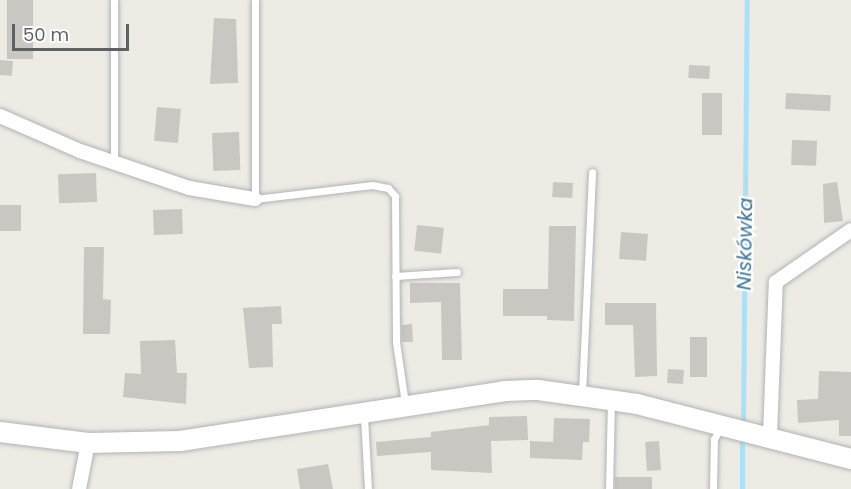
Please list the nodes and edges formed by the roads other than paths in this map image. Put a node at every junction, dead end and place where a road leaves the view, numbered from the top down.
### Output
1 (114, 0) edge
2 (255, 0) edge
3 (0, 116) edge
4 (114, 163) junction
5 (592, 172) dead end
6 (255, 199) junction
7 (851, 230) edge
8 (457, 272) dead end
9 (395, 276) junction
10 (582, 394) junction
11 (611, 399) junction
12 (405, 407) junction
13 (364, 413) junction
14 (727, 425) junction
15 (0, 432) edge
16 (766, 435) junction
17 (88, 443) junction
18 (851, 459) edge
19 (79, 489) edge
20 (368, 489) edge
21 (609, 489) edge
22 (713, 489) edge

1 - 4 lane
2 - 6 lane
3 - 4 street
4 - 6 street
5 - 10 lane
6 - 9 lane
7 - 16 street
8 - 9 lane
9 - 12 lane
10 - 11 street
10 - 12 street
11 - 14 street
11 - 21 lane
12 - 13 street
13 - 17 street
13 - 20 lane
14 - 16 street
14 - 22 lane
15 - 17 street
16 - 18 street
17 - 19 street

